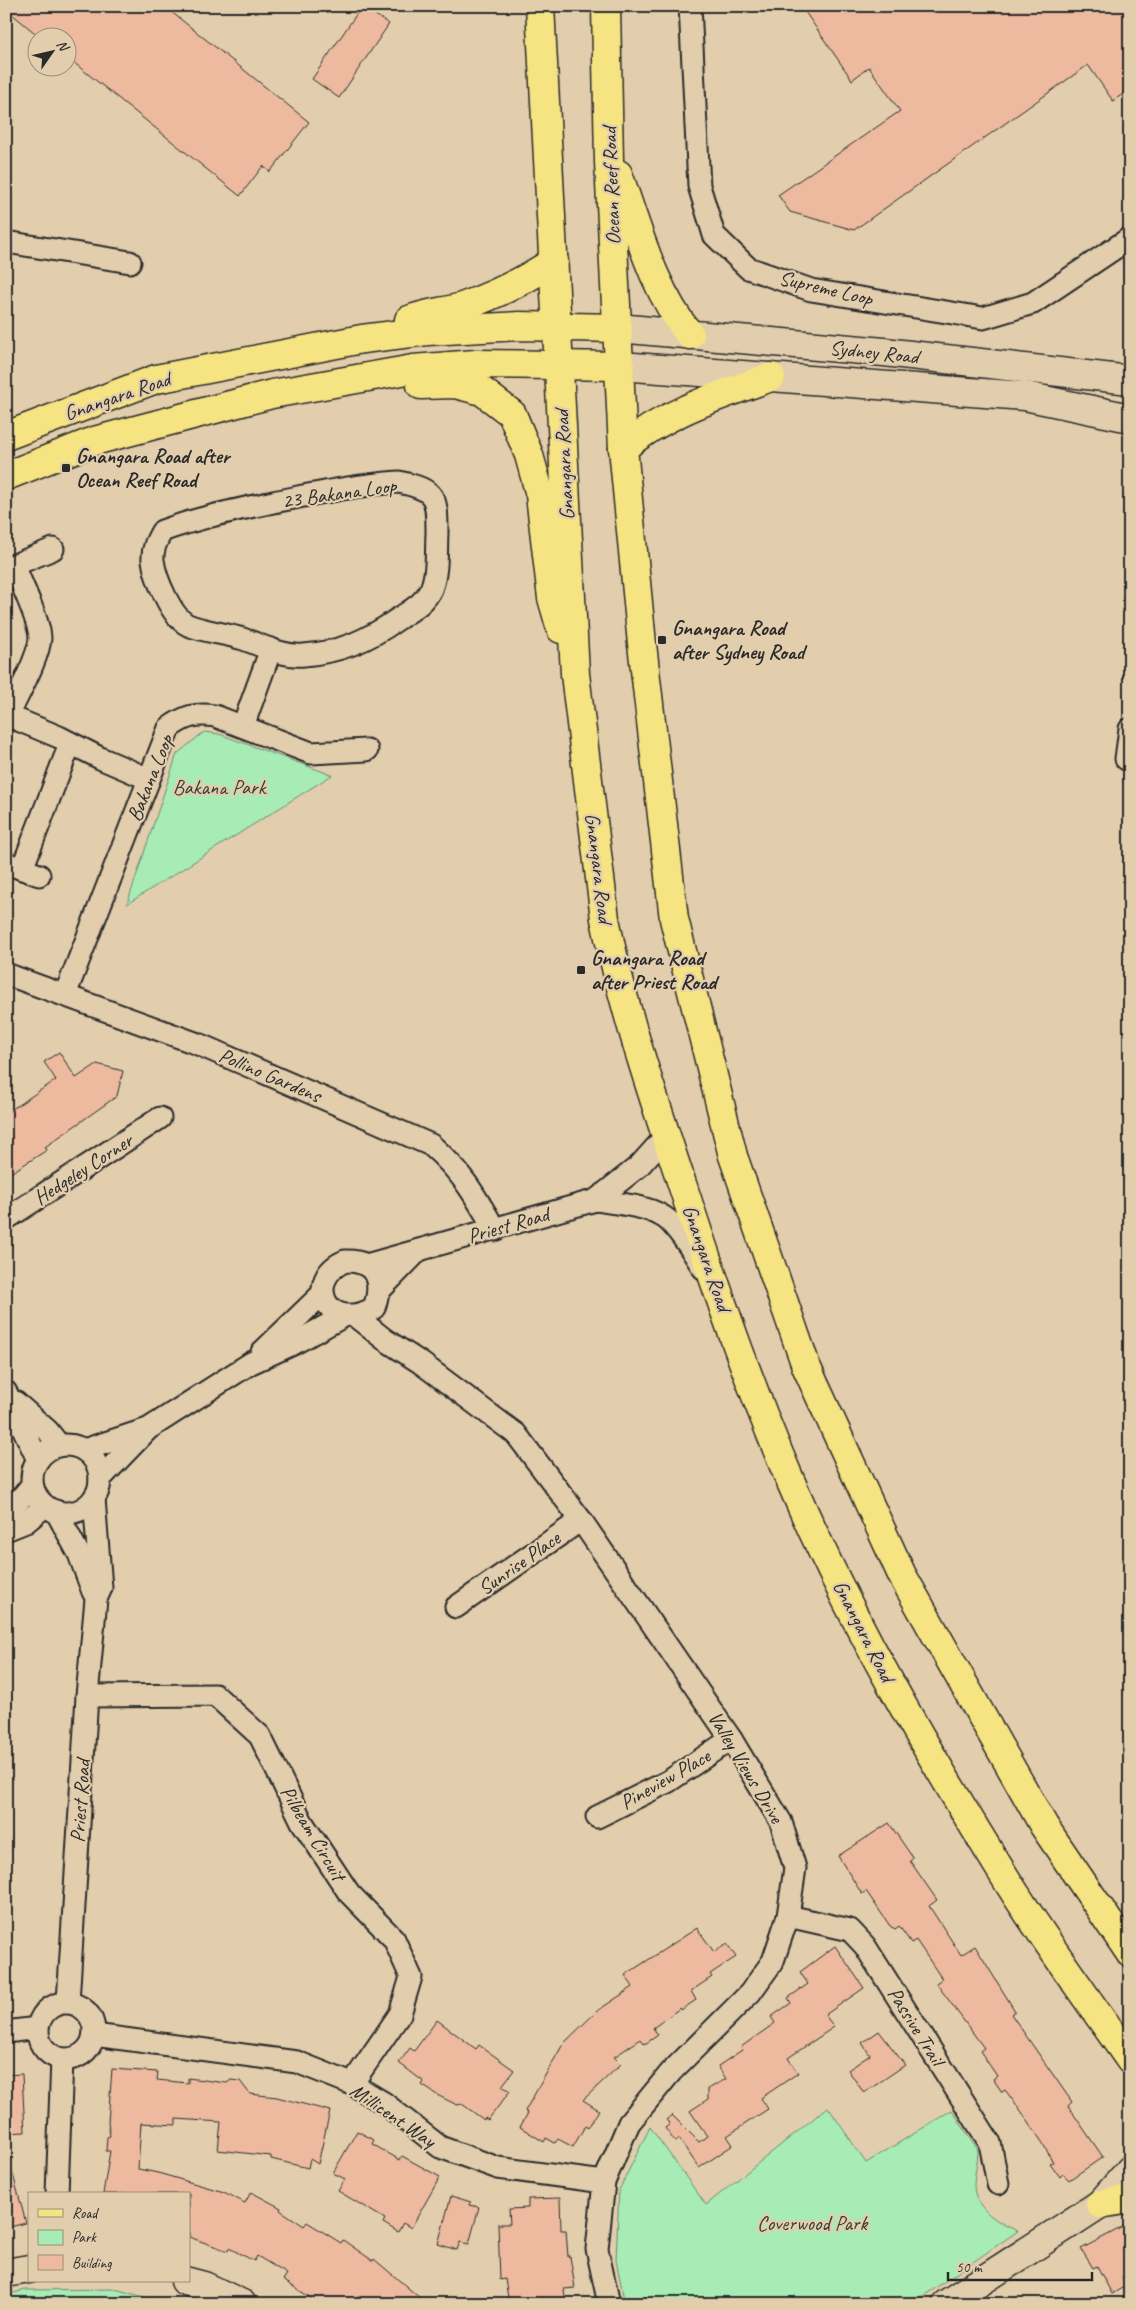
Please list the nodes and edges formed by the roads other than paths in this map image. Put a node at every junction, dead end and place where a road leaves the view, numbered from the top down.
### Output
1 (540, 6) edge
2 (606, 6) edge
3 (690, 6) edge
4 (609, 147) junction
5 (1130, 238) edge
6 (6, 242) edge
7 (554, 260) junction
8 (130, 262) dead end
9 (557, 326) junction
10 (618, 328) junction
11 (690, 335) junction
12 (362, 339) junction
13 (560, 364) junction
14 (620, 366) junction
15 (771, 377) junction
16 (1130, 380) edge
17 (272, 394) junction
18 (1130, 418) edge
19 (6, 436) edge
20 (623, 448) junction
21 (6, 476) edge
22 (53, 549) dead end
23 (13, 582) edge
24 (271, 649) junction
25 (575, 674) junction
26 (7, 716) edge
27 (243, 726) junction
28 (1130, 729) edge
29 (70, 744) junction
30 (367, 750) dead end
31 (1126, 759) dead end
32 (149, 779) junction
33 (22, 869) edge
34 (6, 974) edge
35 (65, 994) junction
36 (160, 1118) dead end
37 (666, 1136) junction
38 (596, 1200) junction
39 (6, 1219) edge
40 (495, 1230) junction
41 (419, 1250) junction
42 (366, 1265) junction
43 (716, 1289) junction
44 (324, 1293) junction
45 (363, 1308) junction
46 (251, 1362) junction
47 (8, 1395) edge
48 (148, 1429) junction
49 (59, 1445) junction
50 (84, 1450) junction
51 (38, 1460) junction
52 (32, 1485) junction
53 (97, 1488) junction
54 (51, 1509) junction
55 (6, 1516) edge
56 (582, 1520) junction
57 (6, 1530) edge
58 (96, 1599) junction
59 (456, 1606) dead end
60 (87, 1696) junction
61 (731, 1738) junction
62 (597, 1817) dead end
63 (788, 1916) junction
64 (1130, 1954) edge
65 (68, 2002) junction
66 (37, 2028) junction
67 (6, 2032) edge
68 (94, 2036) junction
69 (62, 2059) junction
70 (1130, 2060) edge
71 (352, 2084) junction
72 (1130, 2170) edge
73 (604, 2182) junction
74 (998, 2184) dead end
75 (1130, 2191) edge
76 (57, 2192) edge
77 (1130, 2199) edge
78 (1100, 2204) junction
79 (28, 2269) edge
80 (6, 2273) edge
81 (189, 2282) edge
82 (242, 2304) edge
83 (609, 2304) edge
84 (946, 2304) edge

1 - 7 main road
2 - 4 main road, Ocean Reef Road
3 - 5 street, Supreme Loop
4 - 10 main road, Ocean Reef Road
4 - 11 main road
6 - 8 street
7 - 9 main road
7 - 12 main road
9 - 10 main road, Gnangara Road
9 - 12 main road, Gnangara Road
9 - 13 main road
10 - 11 street, Sydney Road
10 - 14 main road, Ocean Reef Road
11 - 16 street, Sydney Road
12 - 19 main road, Gnangara Road
13 - 14 main road, Gnangara Road
13 - 17 main road, Gnangara Road
13 - 25 main road, Gnangara Road
14 - 15 street, Sydney Road
14 - 20 main road
15 - 18 street, Sydney Road
15 - 20 main road
17 - 21 main road, Gnangara Road
17 - 25 main road
20 - 64 main road
22 - 23 street
23 - 26 street
24 - 24 street, 23 Bakana Loop
24 - 27 street
25 - 37 main road, Gnangara Road
26 - 29 street
27 - 30 street, Bakana Loop
27 - 32 street, Bakana Loop
28 - 31 street
29 - 32 street
29 - 33 street
32 - 35 street, Bakana Loop
34 - 35 street, Pollino Gardens
35 - 40 street, Pollino Gardens
36 - 39 street, Hedgeley Corner
37 - 38 street, Priest Road
37 - 43 main road, Gnangara Road
38 - 40 street, Priest Road
38 - 43 street, Priest Road
40 - 41 street, Priest Road
41 - 42 street, Priest Road
41 - 45 street
42 - 44 street
42 - 45 street
43 - 70 main road, Gnangara Road
44 - 45 street
44 - 46 street
45 - 46 street
45 - 56 street, Valley Views Drive
46 - 48 street
47 - 49 street
47 - 51 street
48 - 50 street
48 - 53 street
49 - 50 street
49 - 51 street
50 - 53 street
51 - 52 street
52 - 54 street
52 - 55 street
53 - 54 street
53 - 58 street, Priest Road
54 - 57 street
54 - 58 street, Priest Road
56 - 59 street, Sunrise Place
56 - 61 street, Valley Views Drive
58 - 60 street, Priest Road
60 - 65 street, Priest Road
60 - 71 street, Pilbeam Circuit
61 - 62 street, Pineview Place
61 - 63 street, Valley Views Drive
63 - 73 street, Valley Views Drive
63 - 74 street, Passive Trail
65 - 66 street
65 - 68 street
66 - 67 street
66 - 69 street
68 - 69 street
68 - 71 street, Millicent Way
69 - 76 street
71 - 73 street, Millicent Way
72 - 78 street
73 - 83 street, Valley Views Drive
75 - 78 street
77 - 78 main road
78 - 84 street
79 - 80 street
81 - 82 street

